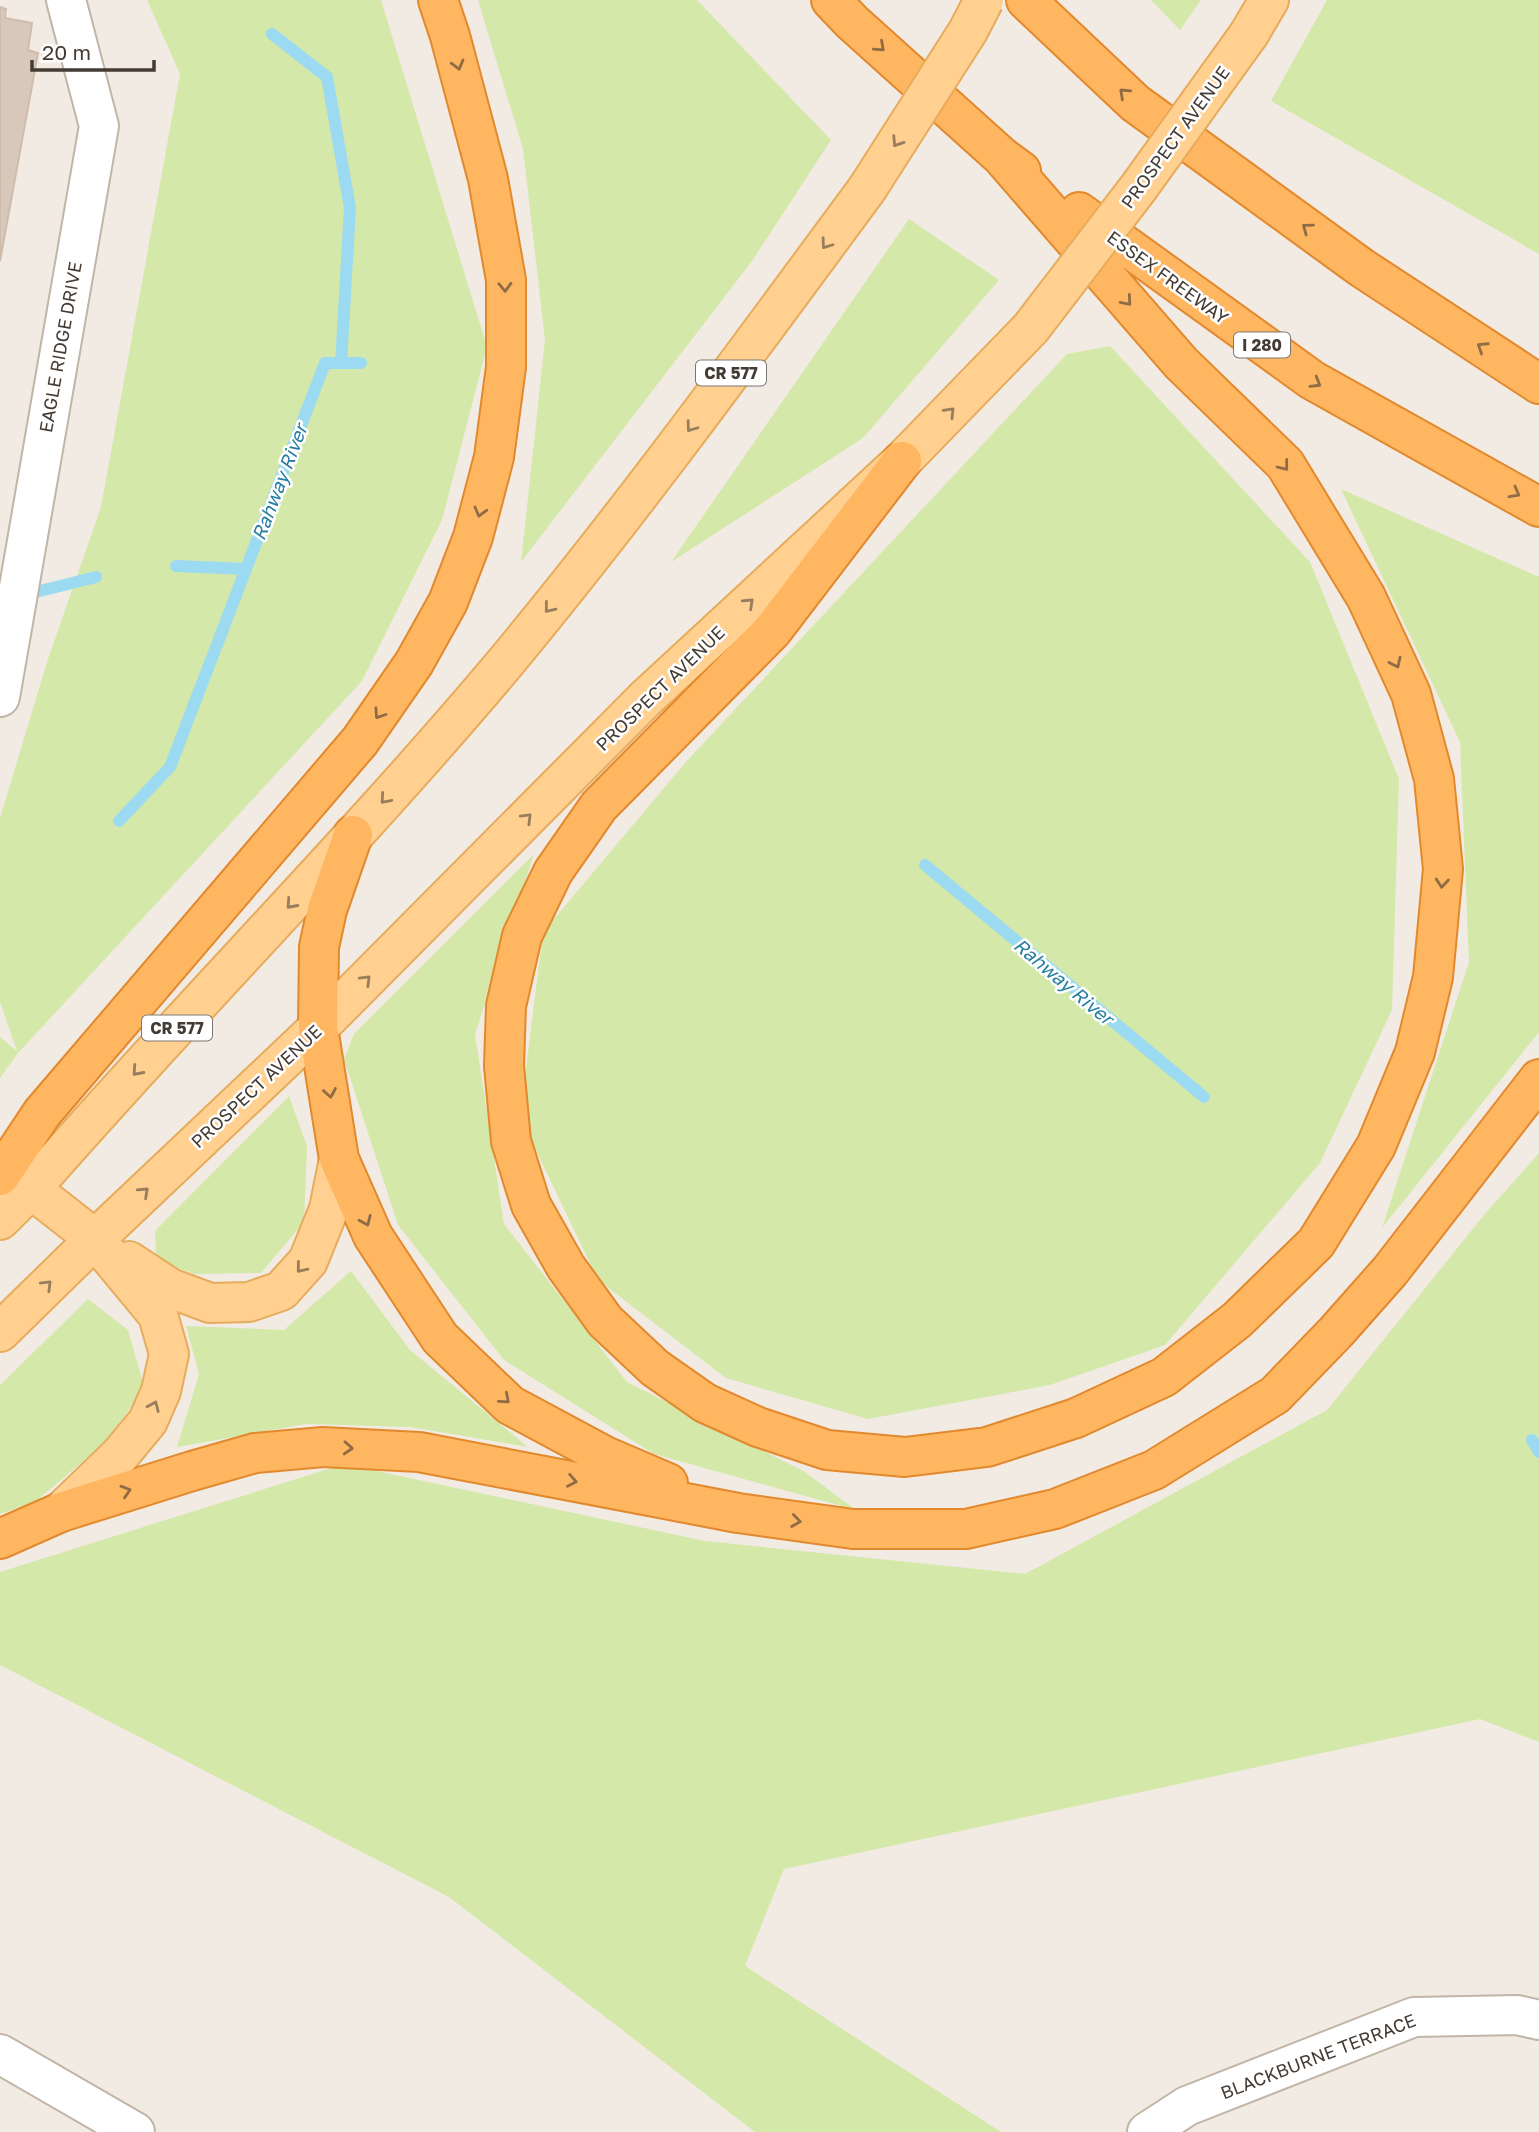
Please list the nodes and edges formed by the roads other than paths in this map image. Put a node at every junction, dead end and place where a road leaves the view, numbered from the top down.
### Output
1 (66, 0) edge
2 (438, 0) edge
3 (831, 0) edge
4 (984, 0) edge
5 (1026, 0) edge
6 (1269, 0) edge
7 (1002, 157) junction
8 (1539, 384) edge
9 (902, 461) junction
10 (1539, 506) edge
11 (0, 697) edge
12 (353, 835) junction
13 (318, 1028) junction
14 (1539, 1079) edge
15 (339, 1159) junction
16 (16, 1183) edge
17 (0, 1220) edge
18 (95, 1239) junction
19 (0, 1332) edge
20 (61, 1511) junction
21 (738, 1513) junction
22 (0, 1539) edge
23 (1539, 2020) edge
24 (0, 2054) edge
25 (135, 2132) edge
26 (1147, 2132) edge

1 - 11 street, EAGLE RIDGE DRIVE
2 -> 16 highway
3 -> 7 highway, ESSEX FREEWAY / I 280
4 -> 12 main road, CR 577, bridge
8 -> 5 highway
9 -> 6 main road, PROSPECT AVENUE, bridge
7 -> 9 highway
7 -> 10 highway, ESSEX FREEWAY / I 280
13 -> 9 main road, PROSPECT AVENUE
12 - 13 highway
12 -> 16 main road, CR 577
13 -> 15 highway
18 -> 13 main road, PROSPECT AVENUE
21 -> 14 highway
15 -> 18 main road
15 -> 21 highway
16 - 17 main road, CR 577
16 - 18 main road
19 -> 18 main road, PROSPECT AVENUE
20 -> 18 main road
20 -> 21 highway
20 - 22 highway
23 - 26 street, BLACKBURNE TERRACE
24 - 25 street

